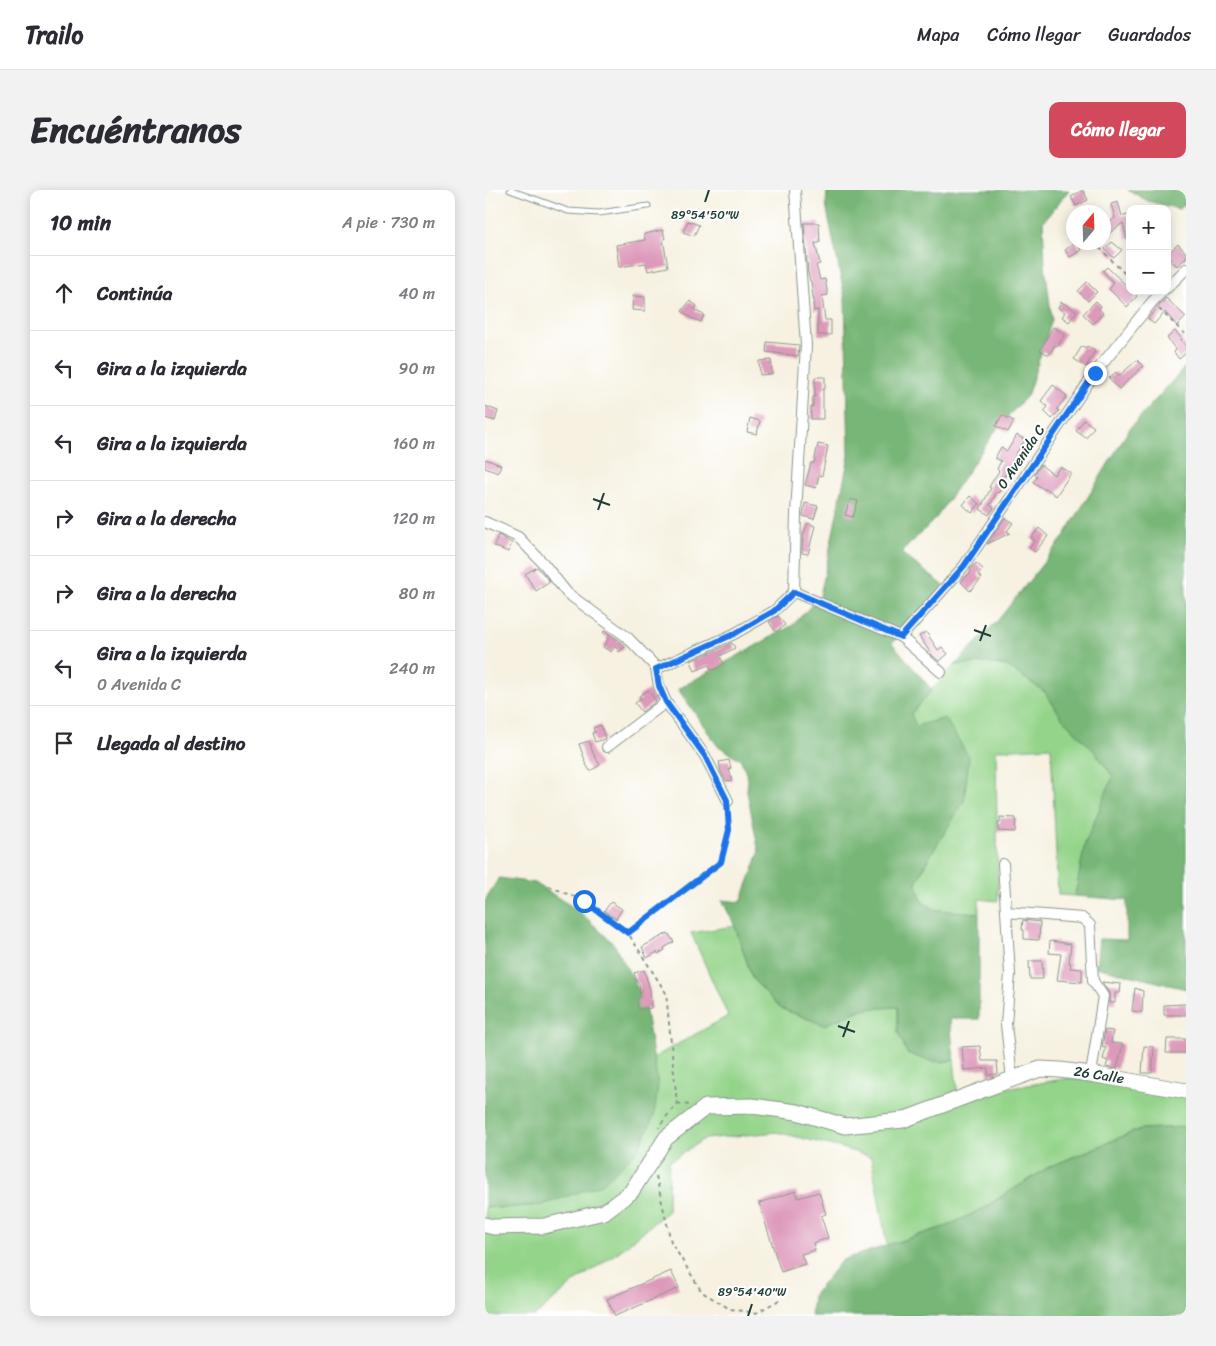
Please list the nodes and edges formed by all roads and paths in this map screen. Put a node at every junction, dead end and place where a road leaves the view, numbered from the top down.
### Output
1 (510, 190) edge
2 (795, 190) edge
3 (647, 206) dead end
4 (1103, 250) edge
5 (1186, 269) edge
6 (1126, 275) edge
7 (1171, 284) edge
8 (1159, 295) edge
9 (1152, 302) junction
10 (1186, 335) edge
11 (485, 522) edge
12 (794, 592) junction
13 (901, 637) junction
14 (656, 669) junction
15 (941, 672) dead end
16 (666, 702) junction
17 (607, 747) dead end
18 (727, 800) joint
19 (1003, 864) dead end
20 (549, 886) dead end
21 (1006, 912) junction
22 (628, 933) junction
23 (1091, 1074) junction
24 (1012, 1079) junction
25 (1186, 1091) edge
26 (677, 1103) dead end
27 (656, 1177) dead end
28 (485, 1225) edge
29 (781, 1299) dead end

1 - 3 lane
2 - 12 street
4 - 6 path
5 - 7 street
8 - 9 street, 0 Avenida C
9 - 10 path
9 - 13 street, 0 Avenida C
11 - 14 street
12 - 13 street
12 - 14 street
13 - 15 street
14 - 16 street
16 - 17 street
16 - 18 street
18 - 22 path
19 - 21 street
20 - 22 path
21 - 23 street
21 - 24 street
22 - 26 path
23 - 24 street, 26 Calle
23 - 25 street, 26 Calle
24 - 28 street, 26 Calle
27 - 29 path

